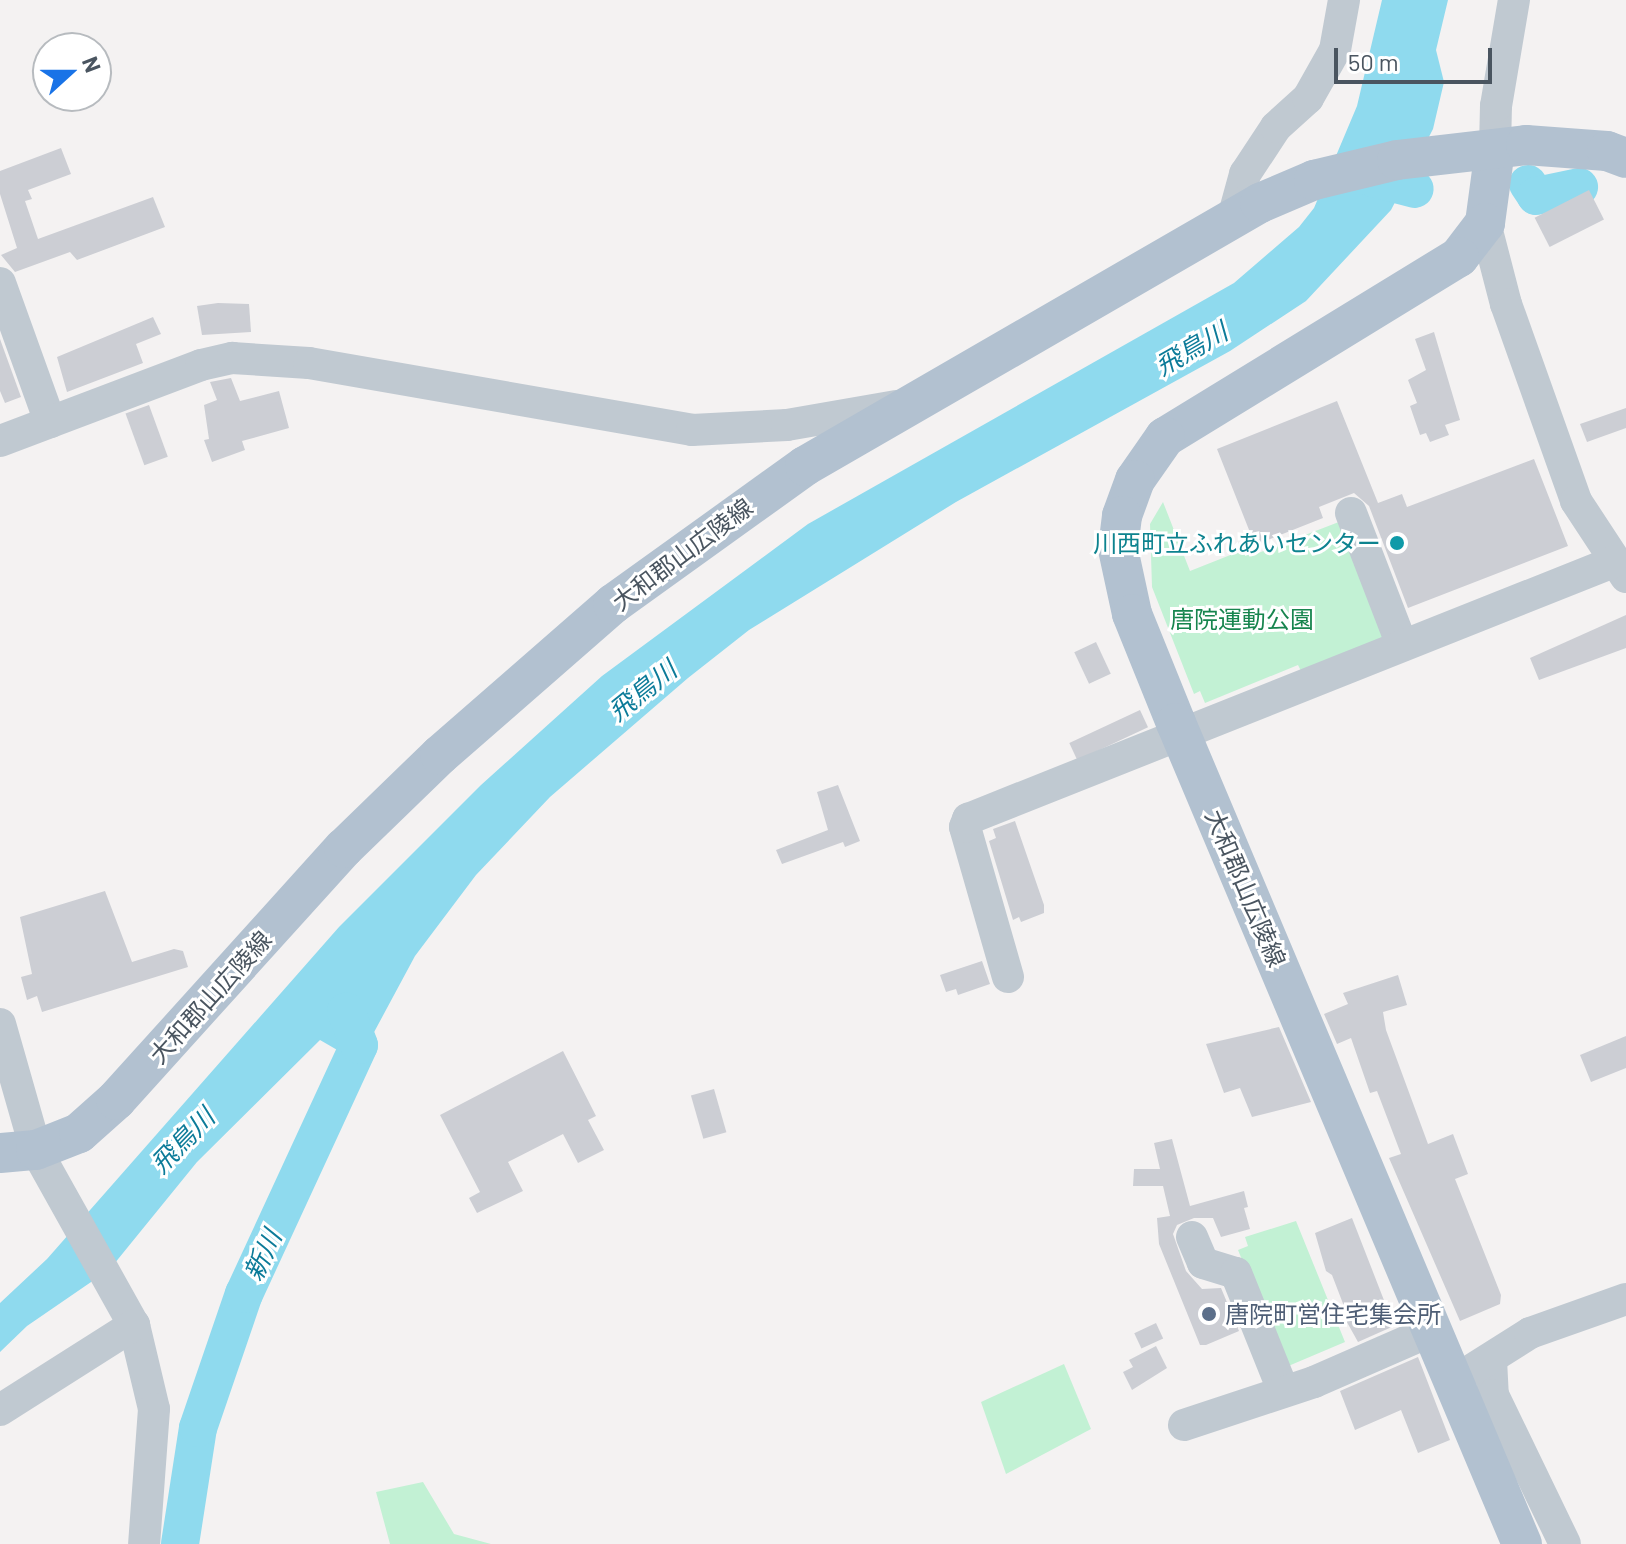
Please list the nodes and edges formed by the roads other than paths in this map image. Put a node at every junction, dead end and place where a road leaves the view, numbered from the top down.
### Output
1 (1344, 0) edge
2 (1514, 0) edge
3 (1495, 149) junction
4 (1626, 158) edge
5 (1247, 210) junction
6 (1485, 223) junction
7 (0, 283) edge
8 (911, 403) junction
9 (50, 422) junction
10 (787, 425) junction
11 (0, 441) edge
12 (805, 466) junction
13 (1351, 513) dead end
14 (1621, 569) edge
15 (1402, 645) junction
16 (1181, 735) junction
17 (1008, 977) dead end
18 (0, 1024) edge
19 (18, 1152) edge
20 (1192, 1237) dead end
21 (1626, 1299) edge
22 (134, 1325) junction
23 (1431, 1331) junction
24 (1491, 1360) junction
25 (1453, 1380) junction
26 (1283, 1390) junction
27 (0, 1410) edge
28 (1184, 1425) dead end
29 (144, 1544) edge
30 (1522, 1544) edge
31 (1565, 1544) edge

1 - 5 street
2 - 3 street
3 - 4 main road, 大和郡山広陵線
3 - 5 main road, 大和郡山広陵線
3 - 6 main road, 大和郡山広陵線
5 - 8 main road, 大和郡山広陵線
6 - 14 street
6 - 16 main road, 大和郡山広陵線
7 - 9 street
8 - 10 street
8 - 12 main road, 大和郡山広陵線
9 - 10 street
9 - 11 street
10 - 12 street
12 - 19 main road, 大和郡山広陵線
13 - 15 street
14 - 15 street
15 - 16 street
16 - 17 street
16 - 23 main road, 大和郡山広陵線
18 - 19 street
19 - 22 street
20 - 26 street
21 - 24 street
22 - 27 street
22 - 29 street
23 - 25 main road, 大和郡山広陵線
23 - 26 street
24 - 25 street
24 - 31 street
25 - 30 main road, 大和郡山広陵線
26 - 28 street

